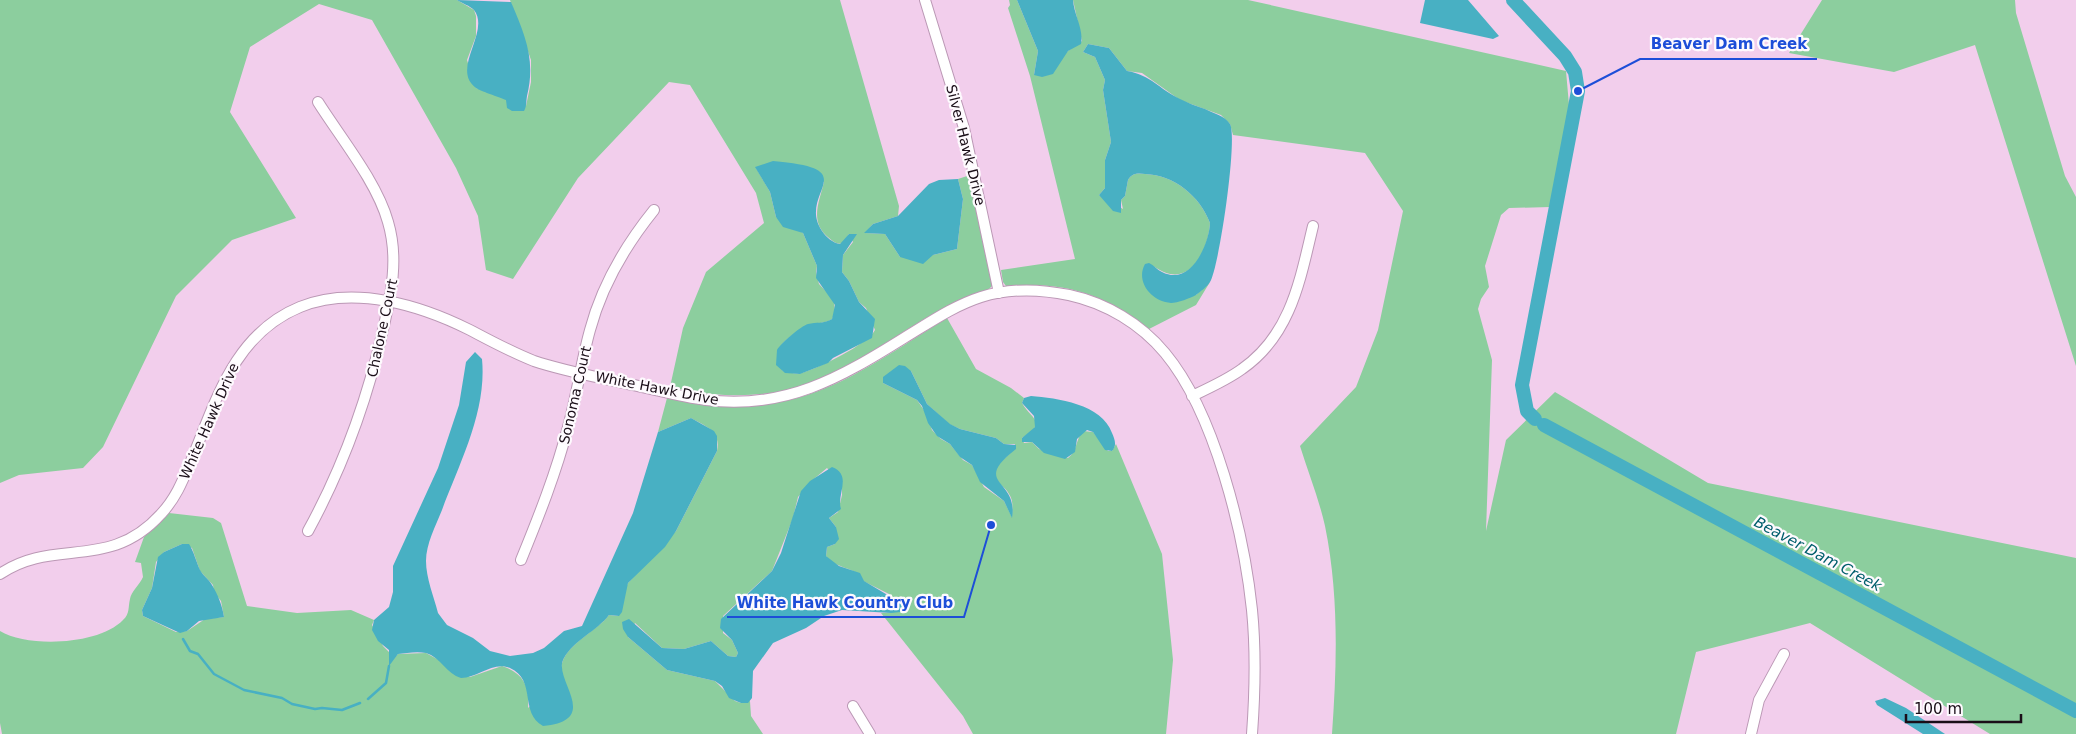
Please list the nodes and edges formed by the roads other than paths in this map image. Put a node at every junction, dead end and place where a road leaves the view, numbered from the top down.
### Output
1 (925, 0) edge
2 (318, 102) dead end
3 (654, 210) dead end
4 (1313, 226) dead end
5 (999, 293) junction
6 (389, 303) junction
7 (581, 373) junction
8 (1192, 396) junction
9 (308, 531) dead end
10 (520, 560) dead end
11 (0, 574) edge
12 (1784, 654) dead end
13 (853, 706) dead end
14 (870, 734) edge
15 (1252, 734) edge
16 (1752, 734) edge

1 - 5 street, Silver Hawk Drive
2 - 6 street, Chalone Court
3 - 7 street, Sonoma Court
4 - 8 street
5 - 7 street, White Hawk Drive
5 - 8 street, White Hawk Drive
6 - 7 street, White Hawk Drive
6 - 9 street, Chalone Court
6 - 11 street, White Hawk Drive
7 - 10 street, Sonoma Court
8 - 15 street, White Hawk Drive
12 - 16 street
13 - 14 street

